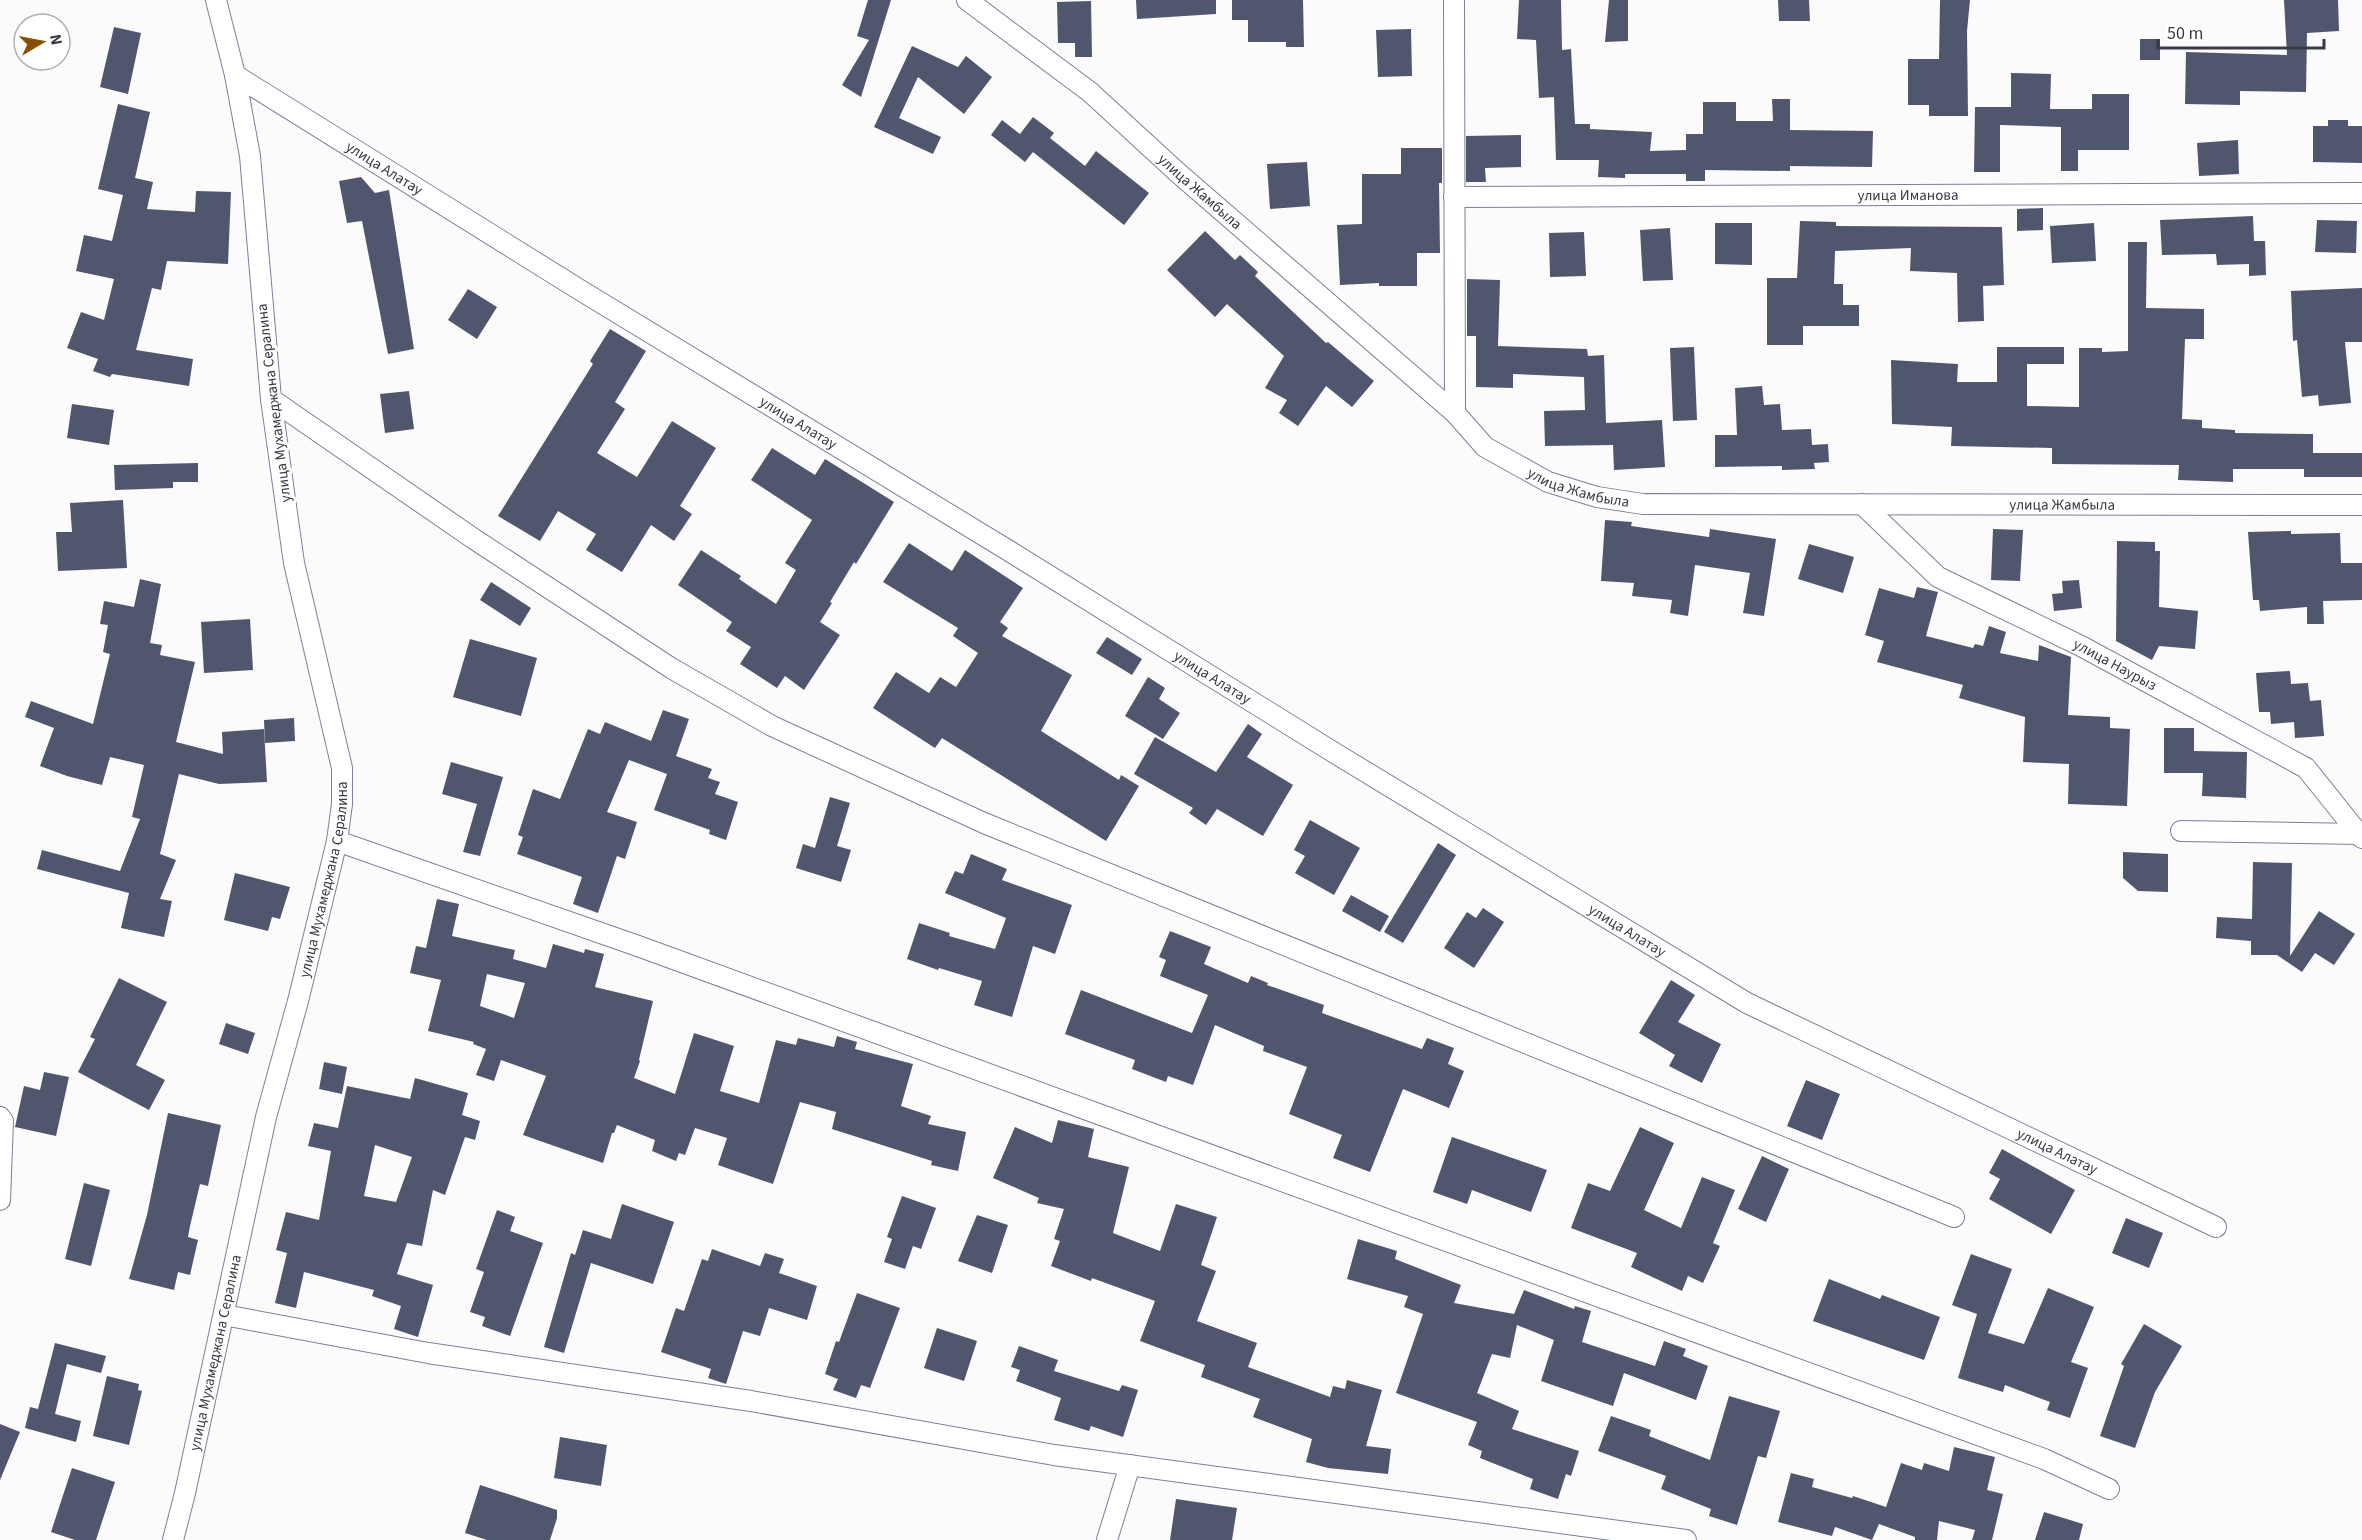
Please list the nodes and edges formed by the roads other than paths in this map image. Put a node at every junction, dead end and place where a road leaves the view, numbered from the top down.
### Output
1 (216, 0) edge
2 (967, 0) edge
3 (1454, 0) edge
4 (235, 75) junction
5 (2362, 193) edge
6 (1454, 197) junction
7 (271, 399) junction
8 (1455, 413) junction
9 (1862, 504) junction
10 (2362, 505) edge
11 (2181, 831) dead end
12 (2361, 835) edge
13 (337, 841) junction
14 (0, 1117) edge
15 (0, 1200) edge
16 (1954, 1218) dead end
17 (2216, 1227) dead end
18 (224, 1315) junction
19 (1130, 1465) junction
20 (2109, 1489) dead end
21 (173, 1540) edge
22 (1107, 1540) edge
23 (1686, 1540) edge

1 - 4 street, улица Мухамеджана Сералина
2 - 8 street, улица Жамбыла
3 - 6 street
4 - 7 street, улица Мухамеджана Сералина
4 - 17 street, улица Алатау
5 - 6 street, улица Иманова
6 - 8 street
7 - 13 street, улица Мухамеджана Сералина
7 - 16 street
8 - 9 street, улица Жамбыла
9 - 10 street, улица Жамбыла
9 - 12 street, улица Наурыз
11 - 12 street, улица Наурыз
13 - 18 street, улица Мухамеджана Сералина
13 - 20 street
14 - 15 street
18 - 19 street
18 - 21 street, улица Мухамеджана Сералина
19 - 22 street
19 - 23 street

